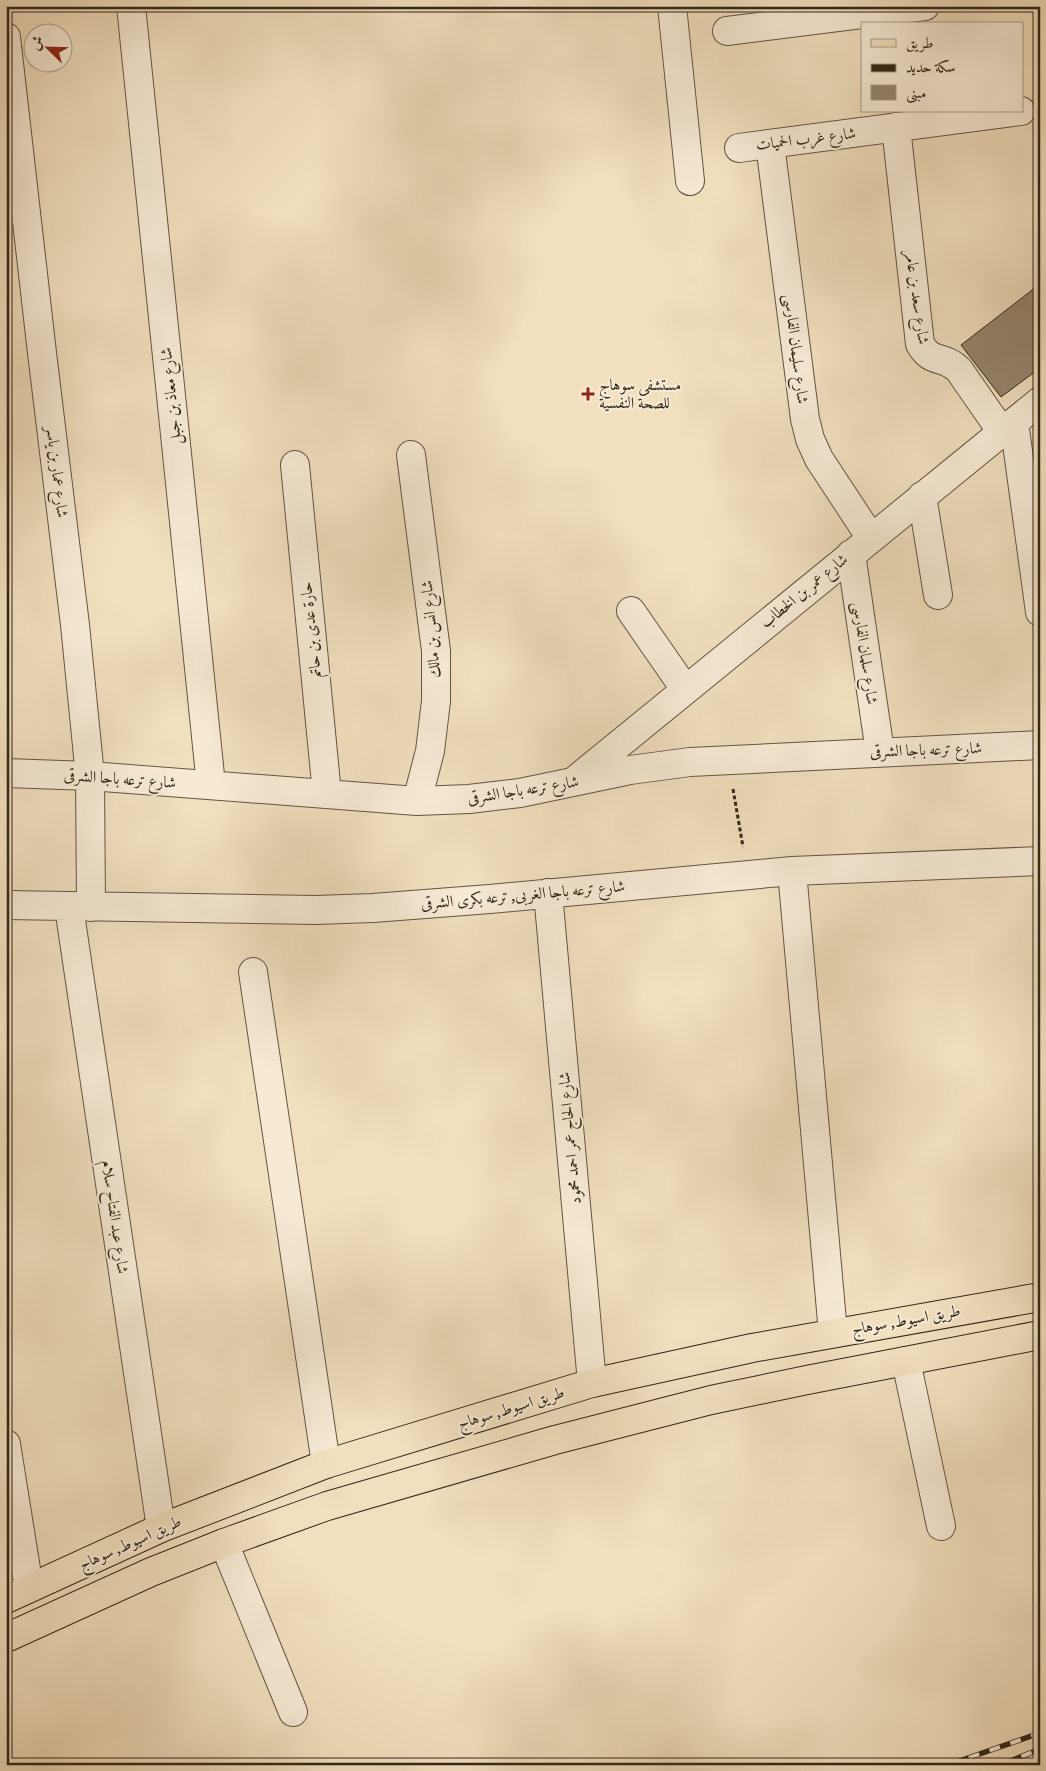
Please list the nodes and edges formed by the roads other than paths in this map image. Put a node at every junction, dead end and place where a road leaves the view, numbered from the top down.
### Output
1 (131, 6) edge
2 (672, 6) edge
3 (925, 6) edge
4 (727, 31) dead end
5 (6, 37) edge
6 (1040, 109) edge
7 (1024, 111) edge
8 (1014, 112) edge
9 (896, 127) junction
10 (770, 144) junction
11 (739, 148) dead end
12 (690, 180) dead end
13 (1040, 401) edge
14 (1008, 427) junction
15 (411, 455) dead end
16 (295, 465) dead end
17 (922, 496) junction
18 (861, 546) junction
19 (938, 595) dead end
20 (631, 611) dead end
21 (1040, 612) edge
22 (685, 689) junction
23 (1040, 745) edge
24 (880, 752) junction
25 (6, 773) edge
26 (90, 776) junction
27 (570, 783) junction
28 (211, 785) junction
29 (327, 794) junction
30 (417, 801) junction
31 (1040, 861) edge
32 (792, 871) junction
33 (548, 893) junction
34 (6, 905) edge
35 (80, 907) junction
36 (253, 972) dead end
37 (1040, 1297) edge
38 (833, 1333) junction
39 (1040, 1335) edge
40 (906, 1361) junction
41 (592, 1382) junction
42 (543, 1398) junction
43 (442, 1428) junction
44 (555, 1440) junction
45 (6, 1444) edge
46 (326, 1464) junction
47 (457, 1468) junction
48 (941, 1526) dead end
49 (161, 1528) junction
50 (224, 1543) junction
51 (18, 1593) edge
52 (6, 1638) edge
53 (293, 1712) dead end

1 - 28 street, شارع معاذ بن جبل
2 - 12 street
3 - 4 street
5 - 26 street, شارع عمار بن ياسر
6 - 7 street, شارع غرب الحميات
8 - 9 street, شارع غرب الحميات
9 - 10 street, شارع غرب الحميات
9 - 14 street, شارع سعد بن عامر
10 - 11 street, شارع غرب الحميات
10 - 18 street, شارع سليمان الفارسى
13 - 14 street, شارع عمر بن الخطاب
14 - 17 street, شارع عمر بن الخطاب
14 - 21 street
15 - 30 street, شارع انس بن مالك
16 - 29 street, حارة عدى بن حاتم
17 - 18 street, شارع عمر بن الخطاب
17 - 19 street
18 - 22 street, شارع عمر بن الخطاب
18 - 24 street, شارع سلمان الفارسى
20 - 22 street
22 - 27 street, شارع عمر بن الخطاب
23 - 24 street, شارع ترعه باجا الشرقى
24 - 27 street, شارع ترعه باجا الشرقى
25 - 26 street, شارع ترعه باجا الشرقى
26 - 28 street, شارع ترعه باجا الشرقى
26 - 35 street, شارع عمار بن ياسر
27 - 30 street, شارع ترعه باجا الشرقى
28 - 29 street, شارع ترعه باجا الشرقى
29 - 30 street, شارع ترعه باجا الشرقى
31 - 32 street, شارع ترعه باجا الغربى, ترعه بكرى الشرقى
32 - 33 street, شارع ترعه باجا الغربى, ترعه بكرى الشرقى
32 - 38 street
33 - 35 street, شارع ترعه باجا الغربى, ترعه بكرى الشرقى
33 - 41 street, شارع الحاج عمر احمد محمود
34 - 35 street, شارع ترعه باجا الغربى, ترعه بكرى الشرقى
35 - 49 street, شارع عبد الفتاح سلام
36 - 46 street
37 - 38 main road, طريق اسيوط, سوهاج
38 - 41 main road, طريق اسيوط, سوهاج
39 - 40 main road
40 - 44 main road
40 - 48 street
41 - 42 main road, طريق اسيوط, سوهاج
42 - 43 main road, طريق اسيوط, سوهاج
42 - 44 main road
43 - 46 main road, طريق اسيوط, سوهاج
43 - 47 main road
44 - 47 main road
45 - 51 street
46 - 49 main road, طريق اسيوط, سوهاج
47 - 50 main road
49 - 51 main road, طريق اسيوط, سوهاج
50 - 52 main road
50 - 53 street

